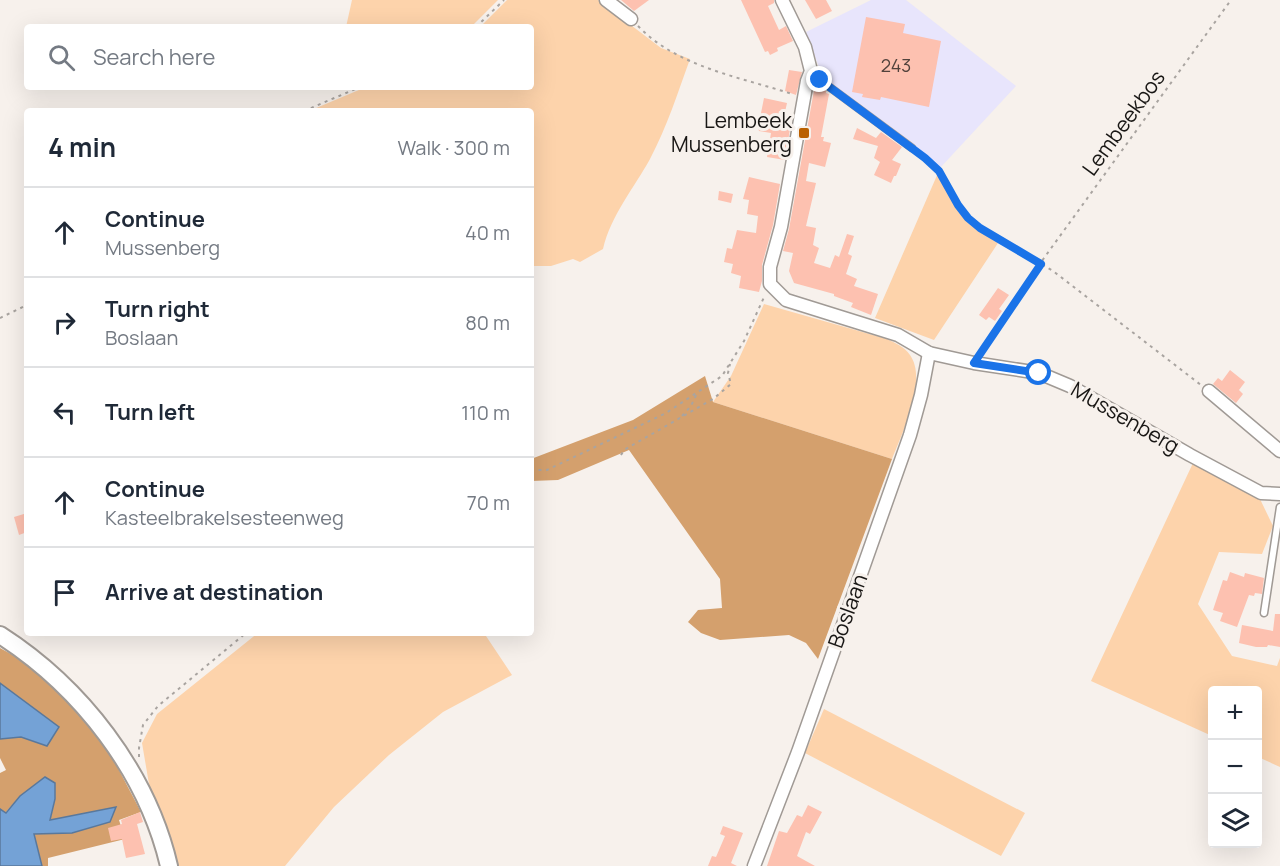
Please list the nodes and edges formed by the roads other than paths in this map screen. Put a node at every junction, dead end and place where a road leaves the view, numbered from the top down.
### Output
1 (606, 0) edge
2 (782, 0) edge
3 (632, 20) road end
4 (811, 70) junction
5 (912, 148) road end
6 (929, 353) junction
7 (1209, 392) road end
8 (1280, 451) edge
9 (1280, 494) edge
10 (1280, 507) edge
11 (1264, 613) dead end
12 (0, 635) edge
13 (169, 866) edge
14 (754, 866) edge

1 - 3 street
2 - 4 street
4 - 5 lane
4 - 6 street, Mussenberg
6 - 9 street, Mussenberg
6 - 14 street, Boslaan
7 - 8 street
10 - 11 lane
12 - 13 street

